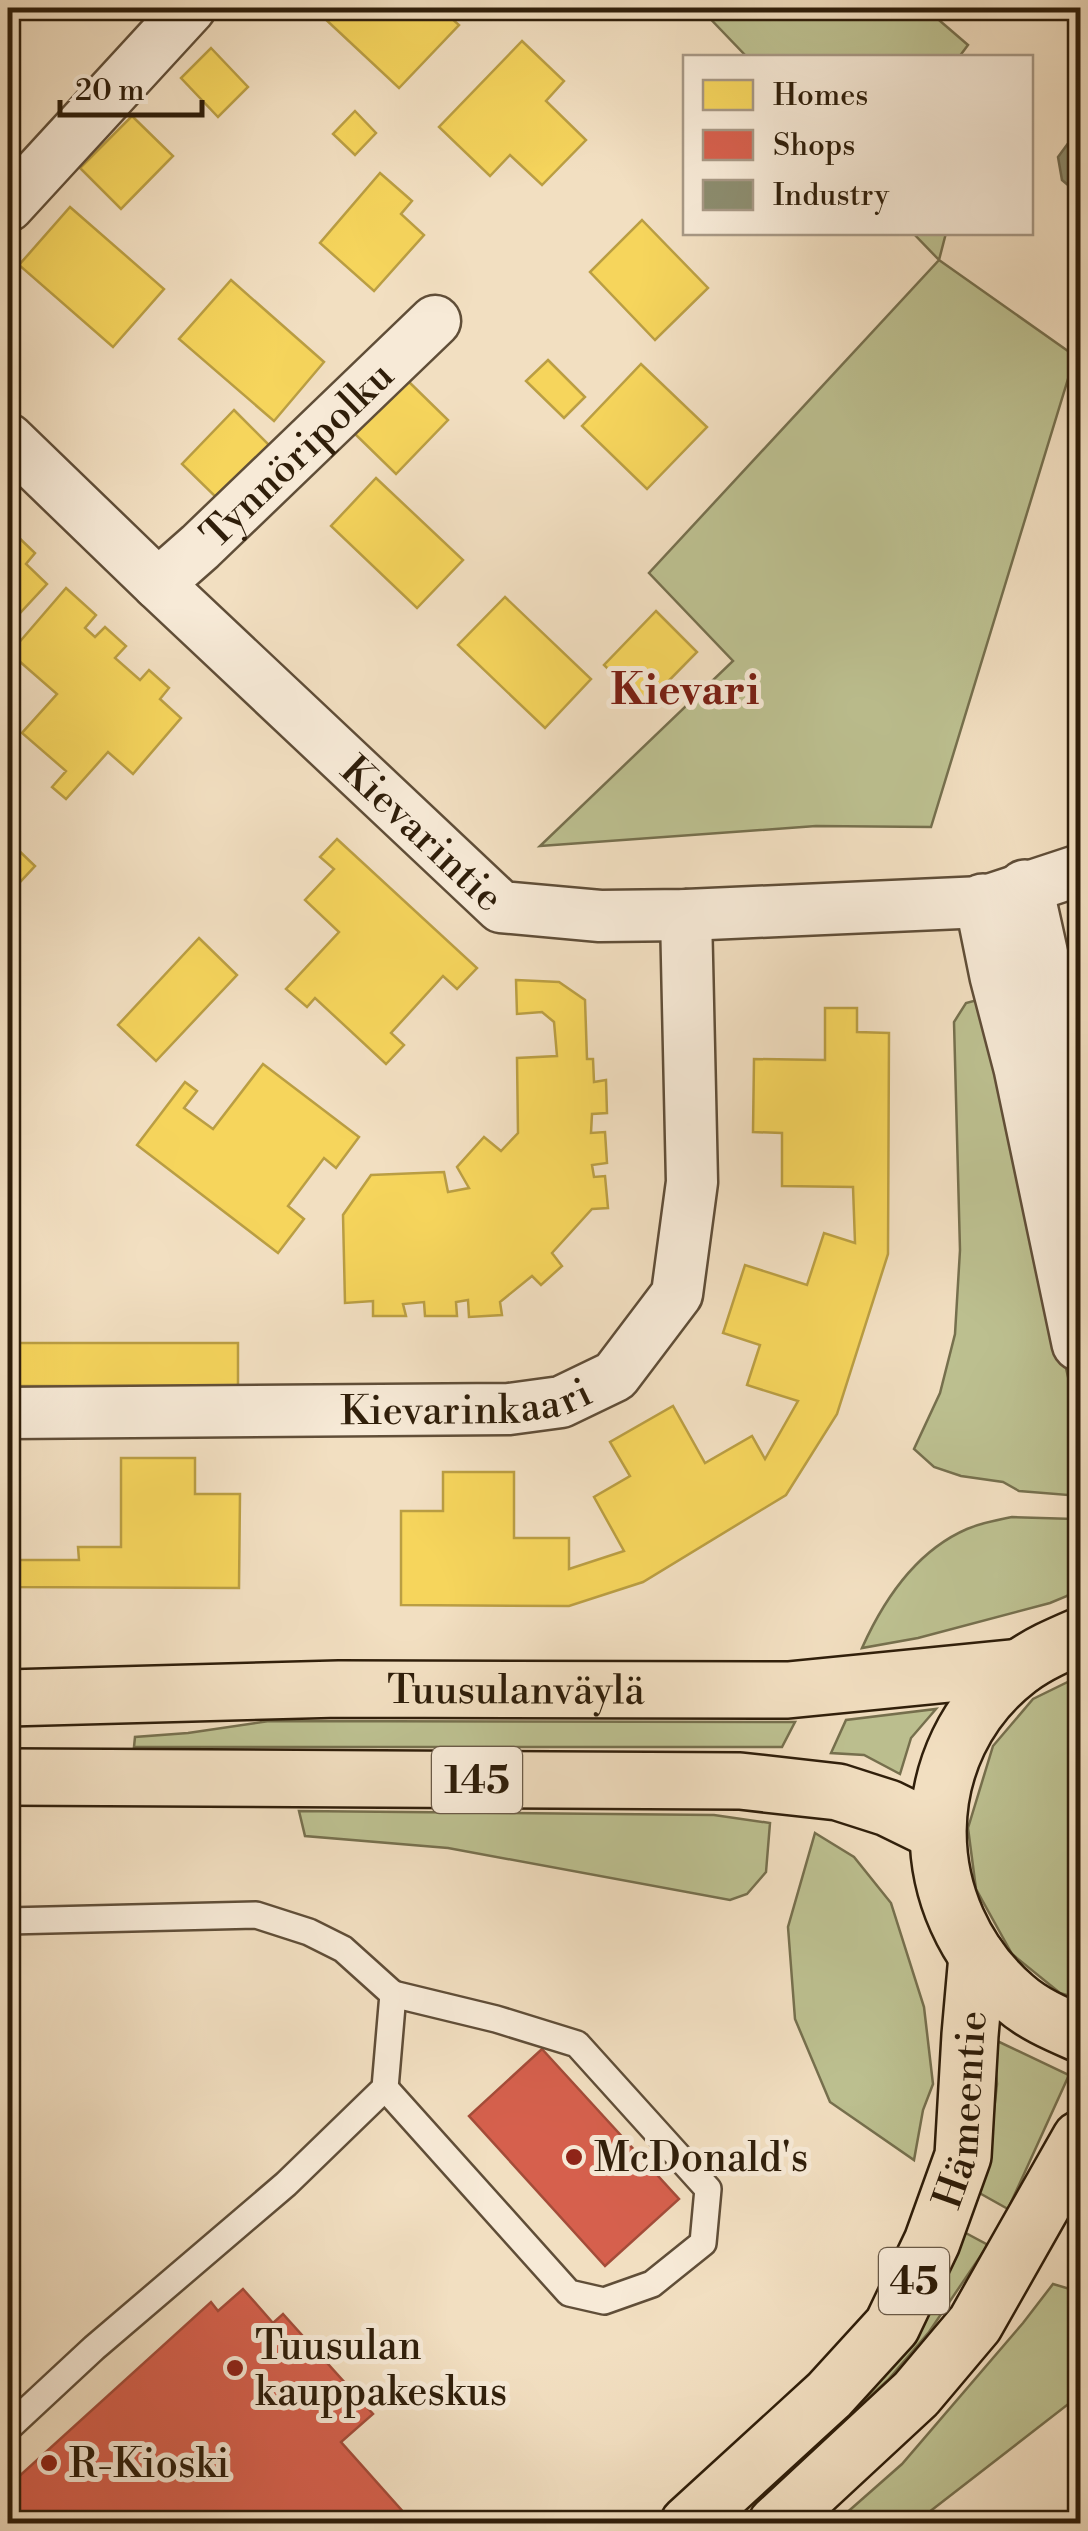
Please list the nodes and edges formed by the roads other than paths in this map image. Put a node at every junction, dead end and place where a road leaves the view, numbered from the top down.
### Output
1 (190, 8) edge
2 (8, 206) edge
3 (435, 321) dead end
4 (8, 439) edge
5 (158, 584) junction
6 (1080, 870) edge
7 (1004, 895) junction
8 (686, 915) junction
9 (1080, 1135) edge
10 (1075, 1287) edge
11 (1080, 1343) edge
12 (8, 1414) edge
13 (1080, 1636) edge
14 (1020, 1667) junction
15 (8, 1698) edge
16 (8, 1777) edge
17 (938, 1832) junction
18 (8, 1921) edge
19 (977, 1956) junction
20 (393, 1994) junction
21 (1080, 2034) edge
22 (386, 2088) junction
23 (1080, 2139) edge
24 (8, 2428) edge
25 (688, 2524) edge
26 (776, 2524) edge

1 - 2 street
3 - 5 street, Tynnöripolku
4 - 5 street, Kievarintie
5 - 8 street, Kievarintie
6 - 7 street, Kievarintie
7 - 8 street, Kievarintie
7 - 9 street
7 - 10 street
8 - 12 street, Kievarinkaari
10 - 11 street
13 - 14 main road
14 - 15 main road, Tuusulanväylä / 145
14 - 17 main road
16 - 17 main road, 145
17 - 19 main road
18 - 20 lane
19 - 21 main road
19 - 25 main road, Hämeentie / 45
20 - 22 lane
20 - 22 lane
22 - 24 lane
23 - 26 main road, 45

